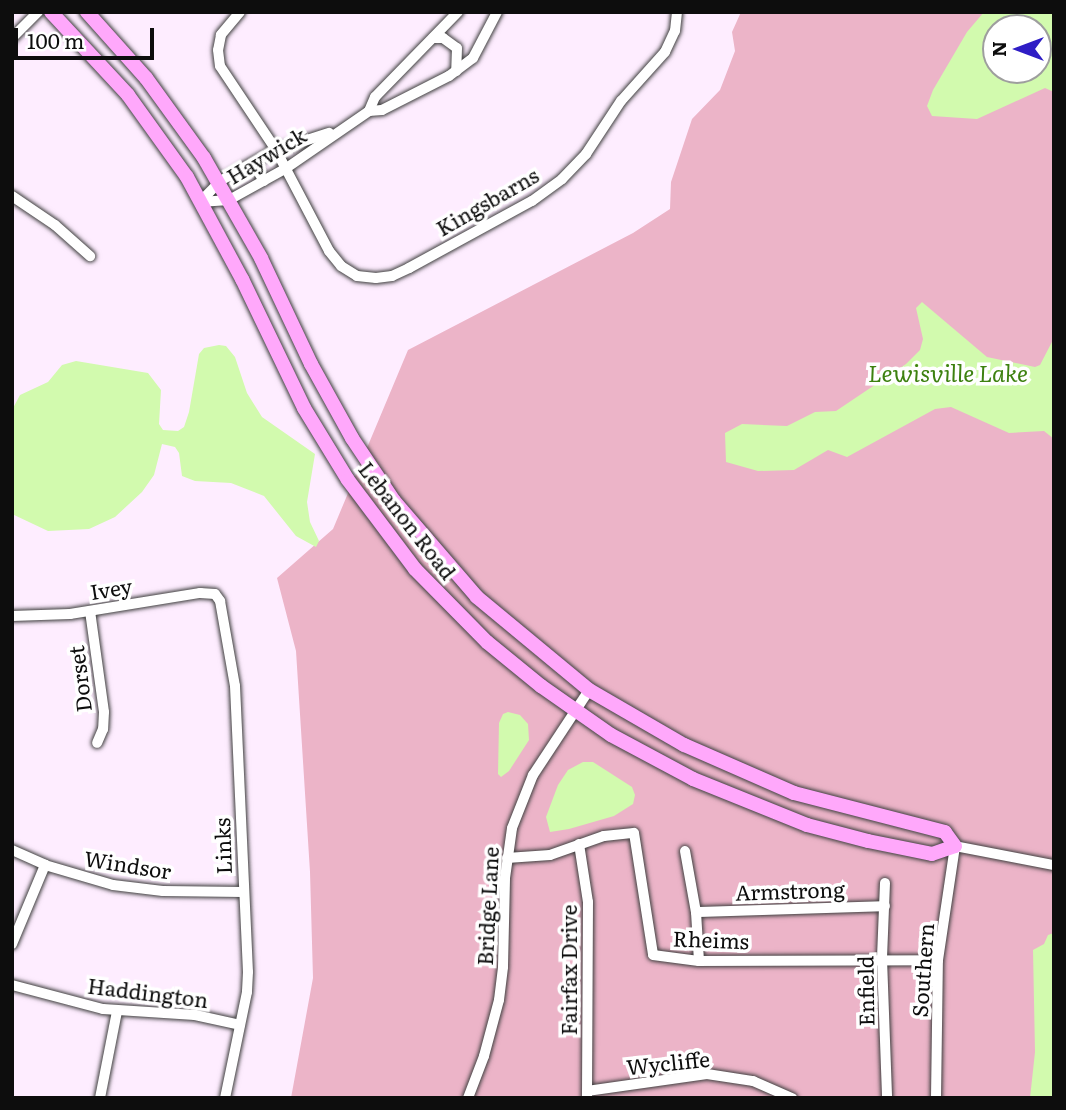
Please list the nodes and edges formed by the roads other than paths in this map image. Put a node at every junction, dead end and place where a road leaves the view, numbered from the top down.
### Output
1 (37, 12) edge
2 (51, 12) edge
3 (87, 12) edge
4 (240, 12) edge
5 (458, 12) edge
6 (497, 12) edge
7 (677, 12) edge
8 (12, 38) edge
9 (433, 38) junction
10 (456, 71) junction
11 (369, 111) junction
12 (343, 128) junction
13 (276, 150) junction
14 (253, 163) junction
15 (285, 169) junction
16 (220, 181) junction
17 (264, 181) junction
18 (12, 196) edge
19 (229, 200) junction
20 (200, 202) junction
21 (90, 256) dead end
22 (215, 594) joint
23 (90, 611) junction
24 (12, 616) edge
25 (589, 690) junction
26 (575, 711) junction
27 (97, 743) dead end
28 (794, 793) junction
29 (785, 817) junction
30 (579, 844) junction
31 (955, 846) junction
32 (12, 850) edge
33 (685, 851) dead end
34 (507, 858) junction
35 (45, 865) junction
36 (1054, 865) edge
37 (885, 883) dead end
38 (243, 892) junction
39 (886, 906) junction
40 (696, 912) junction
41 (12, 944) edge
42 (882, 959) junction
43 (938, 960) junction
44 (699, 961) junction
45 (12, 985) edge
46 (117, 1011) junction
47 (240, 1025) junction
48 (587, 1094) edge
49 (100, 1098) edge
50 (225, 1098) edge
51 (468, 1098) edge
52 (792, 1098) edge
53 (887, 1098) edge
54 (936, 1098) edge

1 - 8 street
2 - 20 main road, Lebanon Road
3 - 16 main road, Lebanon Road
4 - 13 street
5 - 9 street, Haywick
6 - 10 street, Haywick
7 - 15 street, Kingsbarns
9 - 10 street
9 - 11 street, Haywick
10 - 11 street, Haywick
11 - 12 street, Haywick
12 - 13 street, Haywick
12 - 15 street, Haywick
13 - 14 street, Haywick
13 - 15 street
14 - 16 street, Haywick
14 - 17 street
15 - 17 street, Haywick
16 - 19 main road, Lebanon Road
16 - 20 street, Haywick
17 - 19 street, Haywick
18 - 21 street
19 - 20 street, Haywick
19 - 25 main road, Lebanon Road
20 - 26 main road, Lebanon Road
22 - 23 street, Ivey
22 - 38 street, Links
23 - 24 street, Ivey
23 - 27 street, Dorset
25 - 26 street, Bridge Lane
25 - 28 main road, Lebanon Road
26 - 29 main road, Lebanon Road
26 - 34 street, Bridge Lane
28 - 29 main road
28 - 31 main road, Lebanon Road
29 - 31 main road, Lebanon Road
30 - 34 street, Rheims
30 - 44 street, Rheims
30 - 48 street, Fairfax Drive
31 - 36 street, Lebanon Road
31 - 43 street, Southern
32 - 35 street, Windsor
33 - 40 street
34 - 51 street, Bridge Lane
35 - 38 street, Windsor
35 - 41 street
37 - 39 street, Enfield
38 - 47 street, Links
39 - 40 street, Armstrong
39 - 42 street, Enfield
40 - 44 street
42 - 43 street, Rheims
42 - 44 street, Rheims
42 - 53 street, Enfield
43 - 54 street, Southern
45 - 46 street, Haddington
46 - 47 street, Haddington
46 - 49 street
47 - 50 street, Links
48 - 52 street, Wycliffe

